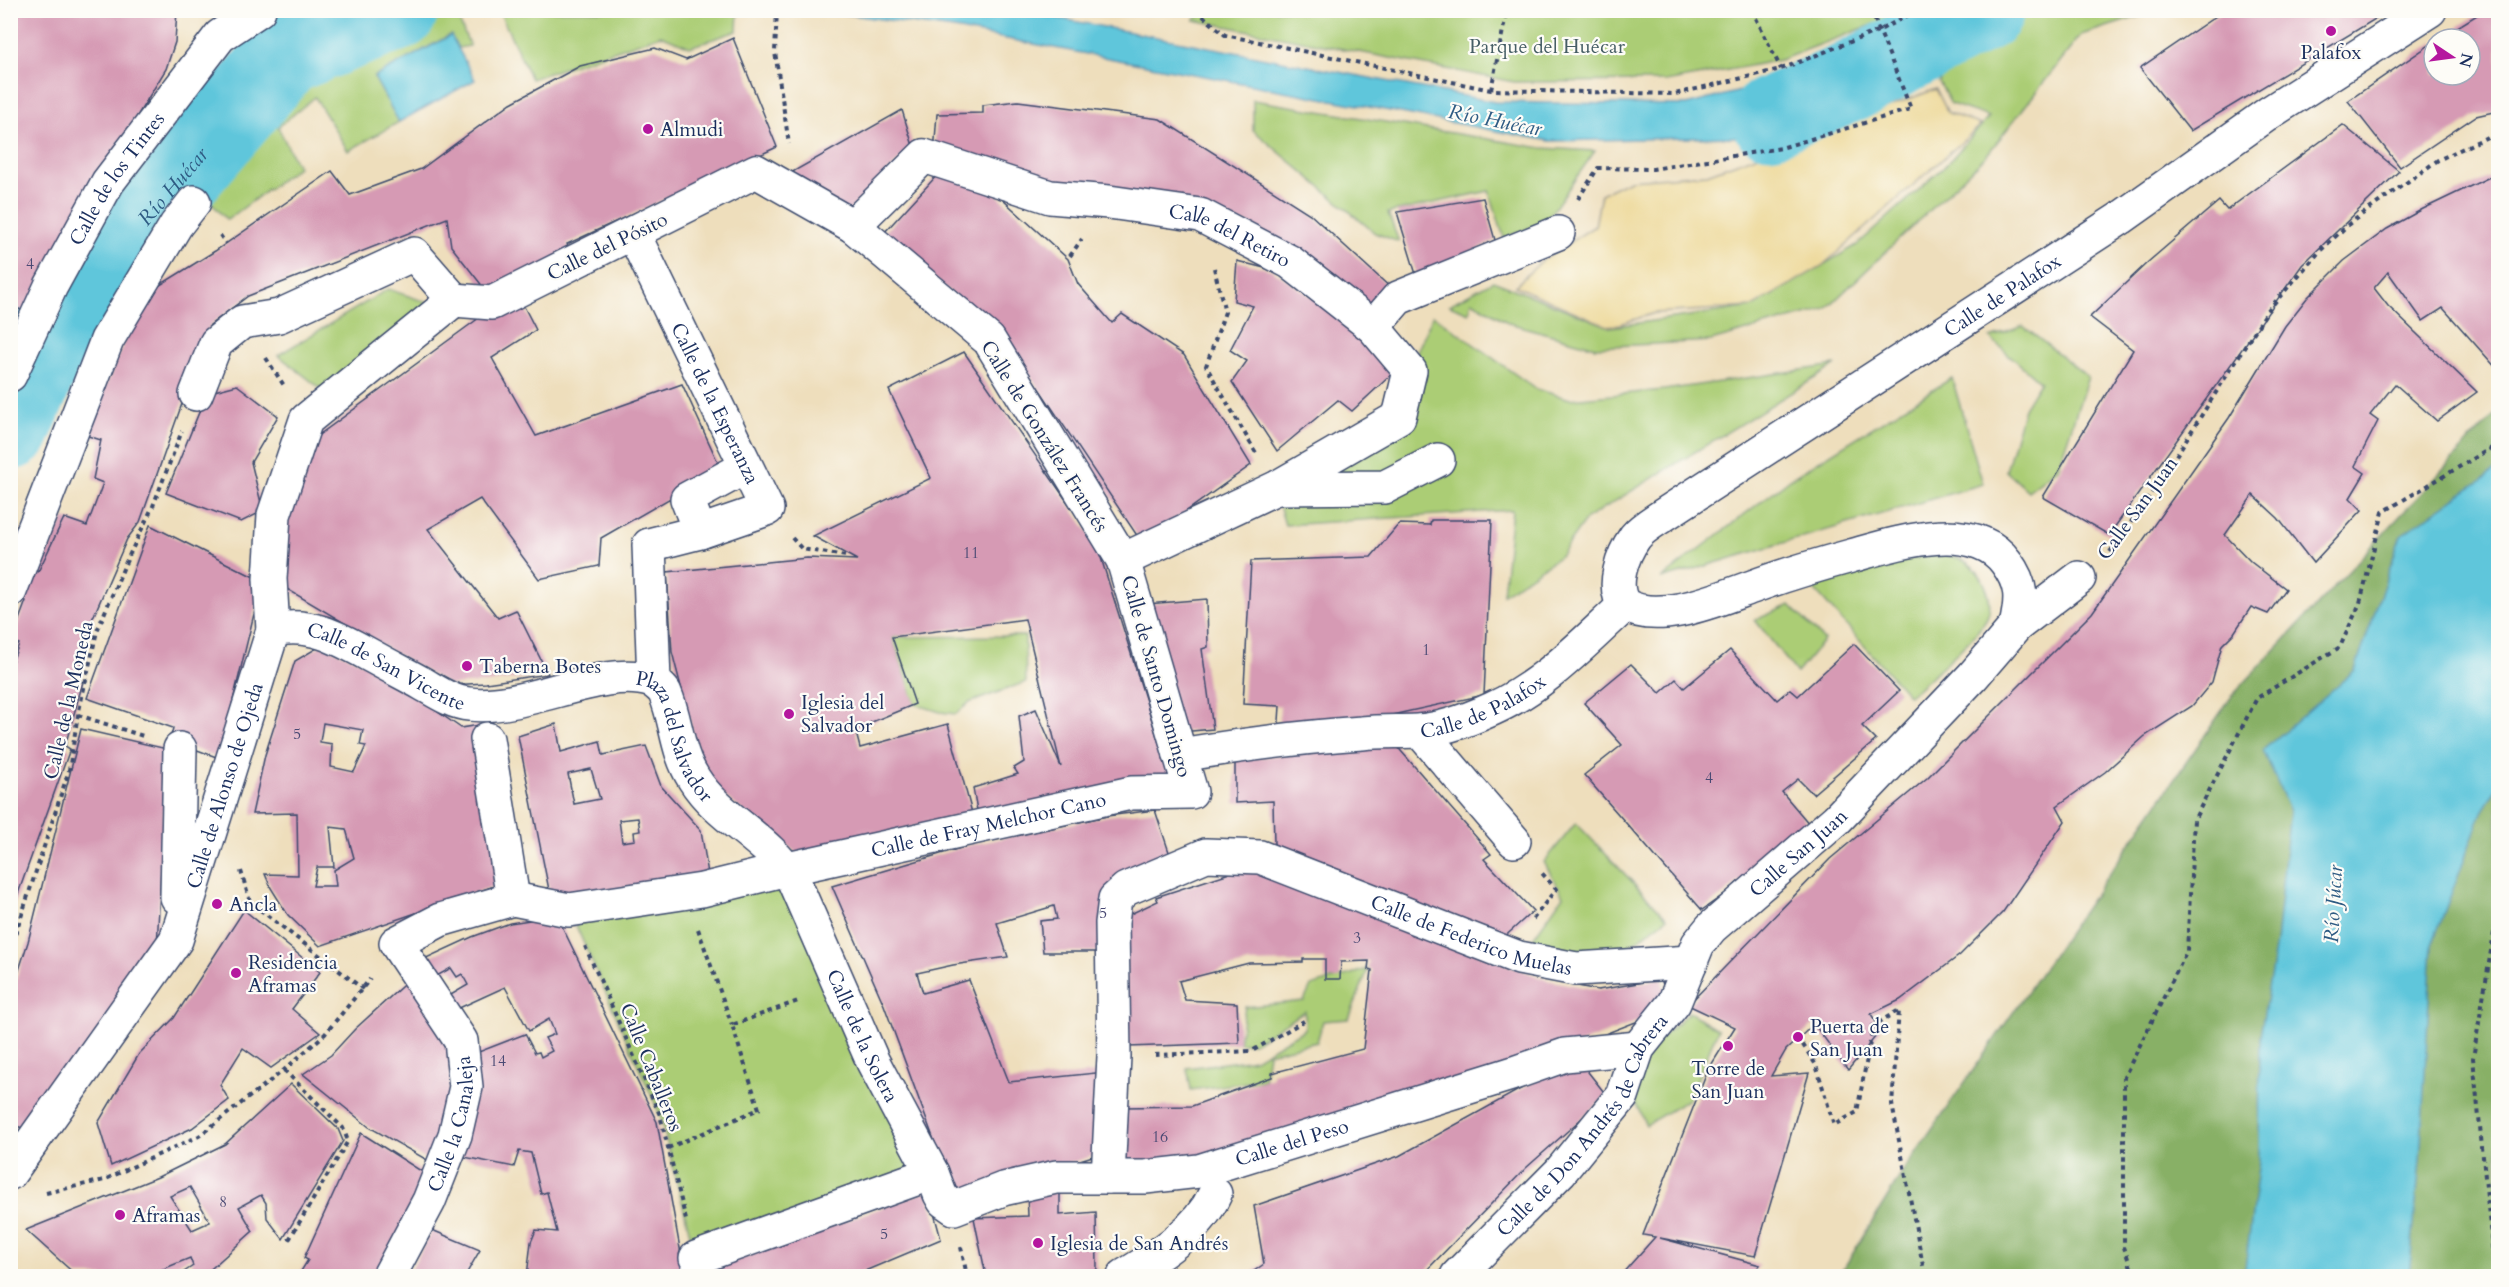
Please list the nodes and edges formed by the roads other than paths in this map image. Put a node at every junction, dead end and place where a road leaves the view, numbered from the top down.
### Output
1 (259, 10) edge
2 (2430, 10) edge
3 (219, 23) edge
4 (756, 171) joint
5 (194, 202) dead end
6 (853, 226) junction
7 (633, 233) junction
8 (1558, 233) road end
9 (454, 300) junction
10 (1373, 327) junction
11 (10, 375) edge
12 (196, 394) road end
13 (1438, 460) dead end
14 (731, 475) dead end
15 (1276, 488) junction
16 (700, 532) junction
17 (1123, 560) junction
18 (2079, 578) road end
19 (10, 591) edge
20 (1625, 605) junction
21 (2016, 626) junction
22 (273, 630) junction
23 (654, 681) junction
24 (499, 705) joint
25 (1420, 731) junction
26 (487, 739) dead end
27 (180, 749) road end
28 (1180, 755) junction
29 (1191, 792) joint
30 (1514, 842) road end
31 (787, 869) junction
32 (513, 899) junction
33 (176, 940) junction
34 (1691, 962) junction
35 (1638, 1048) junction
36 (10, 1173) edge
37 (1108, 1177) junction
38 (938, 1187) junction
39 (1215, 1194) dead end
40 (696, 1258) road end
41 (389, 1276) edge
42 (1124, 1276) edge
43 (1457, 1276) edge

1 - 3 street, Calle de los Tintes
2 - 20 street, Calle de Palafox
3 - 11 street, Calle de los Tintes
4 - 6 street, Calle de González Francés
4 - 7 street, Calle del Pósito
5 - 19 street
6 - 10 street, Calle del Retiro
6 - 17 street, Calle de González Francés
7 - 9 street, Calle del Pósito
7 - 16 street, Calle de la Esperanza
8 - 10 street
9 - 12 street
9 - 22 street
10 - 15 street, Calle del Retiro
13 - 15 street, Calle del Retiro
14 - 16 street, Calle de la Esperanza
15 - 17 street, Calle del Retiro
16 - 23 street, Calle de la Esperanza
17 - 28 street, Calle de Santo Domingo
18 - 21 street, Calle San Juan
20 - 21 street
20 - 25 street, Calle de Palafox
21 - 34 street, Calle San Juan
22 - 24 street, Calle de San Vicente
22 - 33 street, Calle de Alonso de Ojeda
23 - 24 street, Plaza del Salvador
23 - 31 street, Plaza del Salvador
25 - 28 street
25 - 30 street, Calle de Palafox
26 - 32 street
27 - 33 street, Calle de Alonso de Ojeda
28 - 29 street, Calle de Santo Domingo
29 - 31 street, Calle de Fray Melchor Cano
31 - 32 street, Calle de Fray Melchor Cano
31 - 38 street, Calle de la Solera
32 - 41 street, Calle la Canaleja
33 - 36 street, Calle de Alonso de Ojeda
34 - 35 street, Calle de Don Andrés de Cabrera
34 - 37 street, Calle de Federico Muelas
35 - 37 street, Calle del Peso
35 - 43 street, Calle de Don Andrés de Cabrera
37 - 38 street, Calle del Peso
38 - 40 street
39 - 42 street

